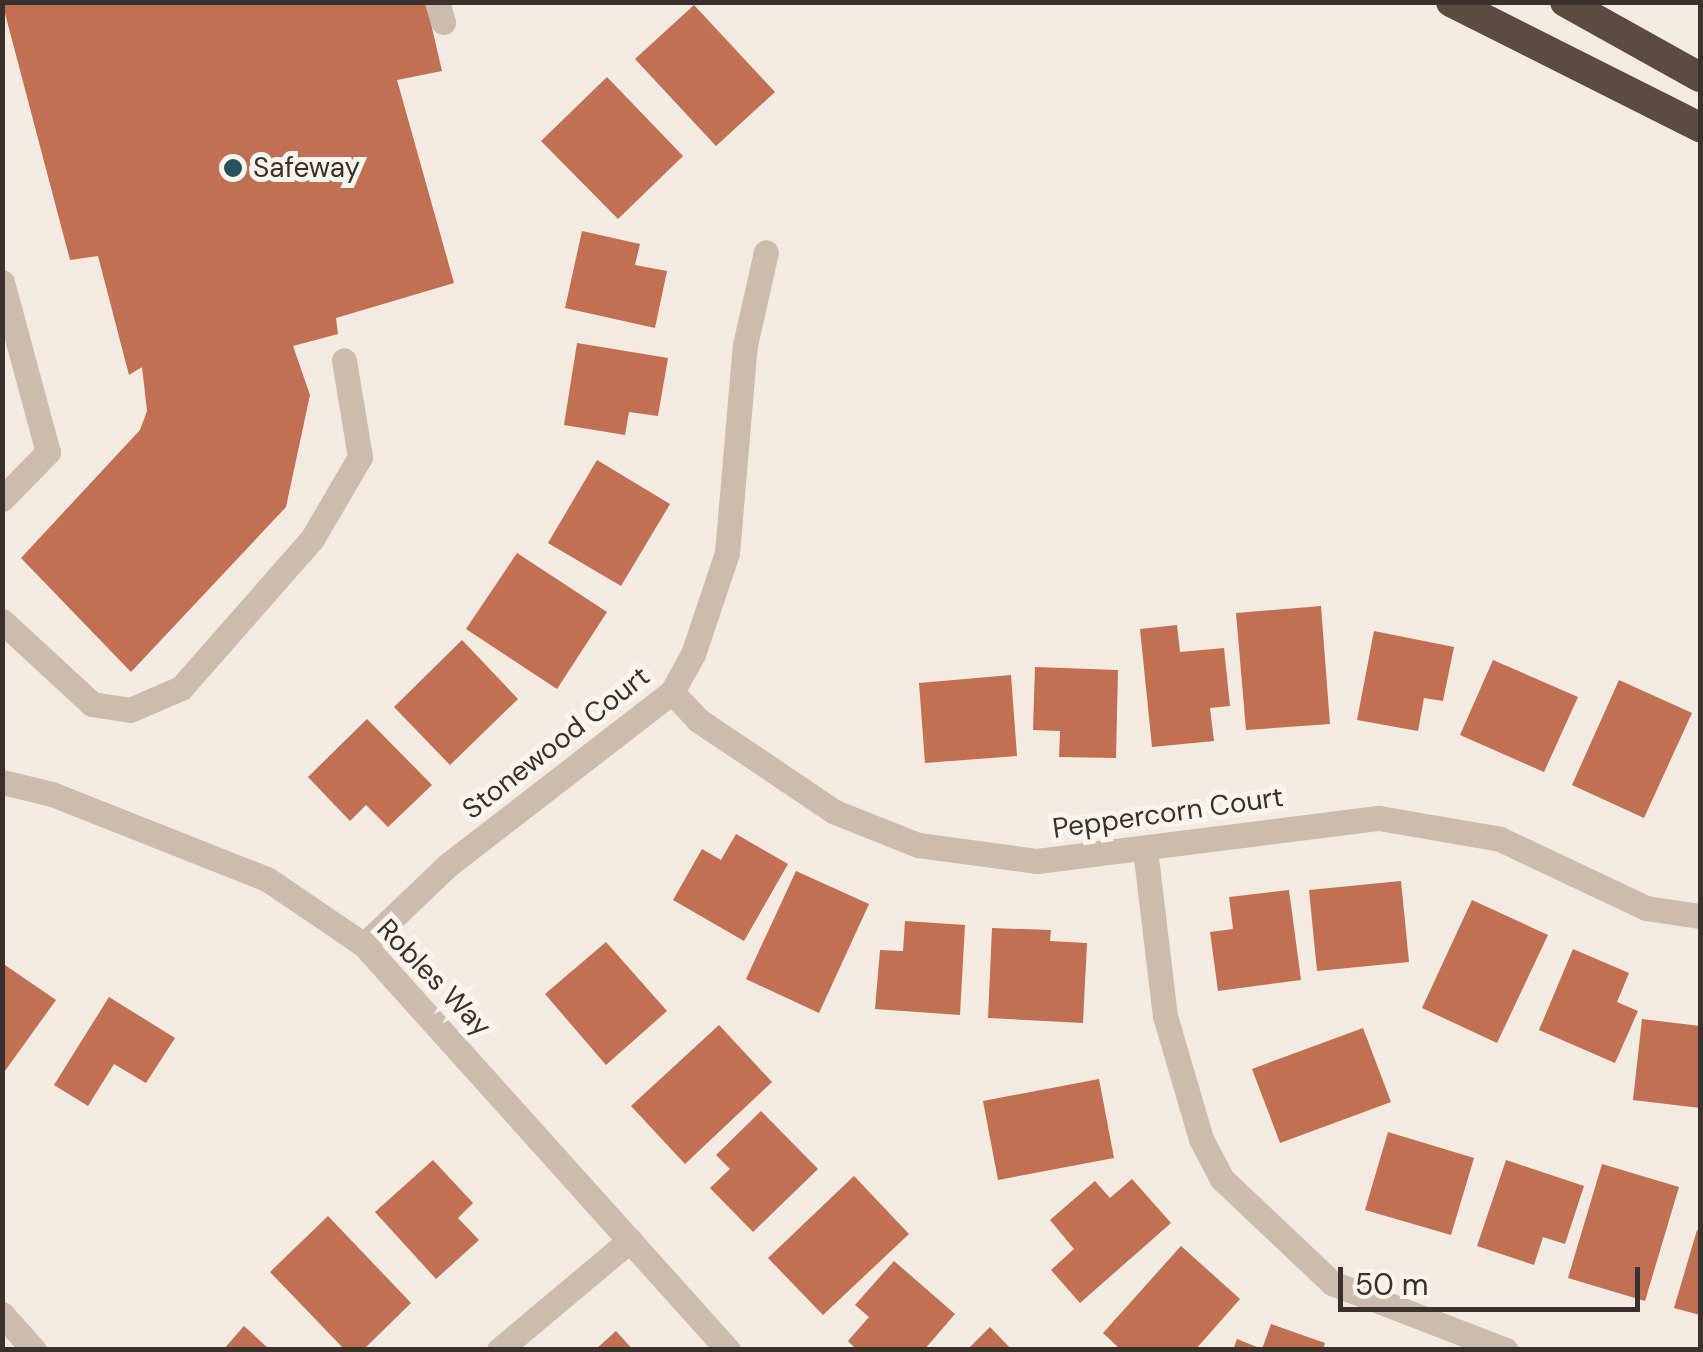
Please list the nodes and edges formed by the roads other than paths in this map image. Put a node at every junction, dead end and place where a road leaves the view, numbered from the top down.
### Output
1 (1450, 2) edge
2 (1565, 2) edge
3 (1700, 77) edge
4 (1700, 127) edge
5 (766, 252) dead end
6 (2, 282) edge
7 (344, 360) dead end
8 (2, 499) edge
9 (2, 621) edge
10 (672, 692) junction
11 (2, 782) edge
12 (1145, 849) junction
13 (1700, 916) edge
14 (364, 946) junction
15 (630, 1240) junction
16 (2, 1314) edge
17 (34, 1350) edge
18 (499, 1350) edge
19 (728, 1350) edge
20 (1506, 1350) edge

1 - 4 highway
2 - 3 highway
5 - 10 street, Stonewood Court
6 - 8 street
7 - 9 street
10 - 12 street, Peppercorn Court
10 - 14 street, Stonewood Court
11 - 14 street, Robles Way
12 - 13 street, Peppercorn Court
12 - 20 street
14 - 15 street, Robles Way
15 - 18 street
15 - 19 street, Robles Way
16 - 17 street

